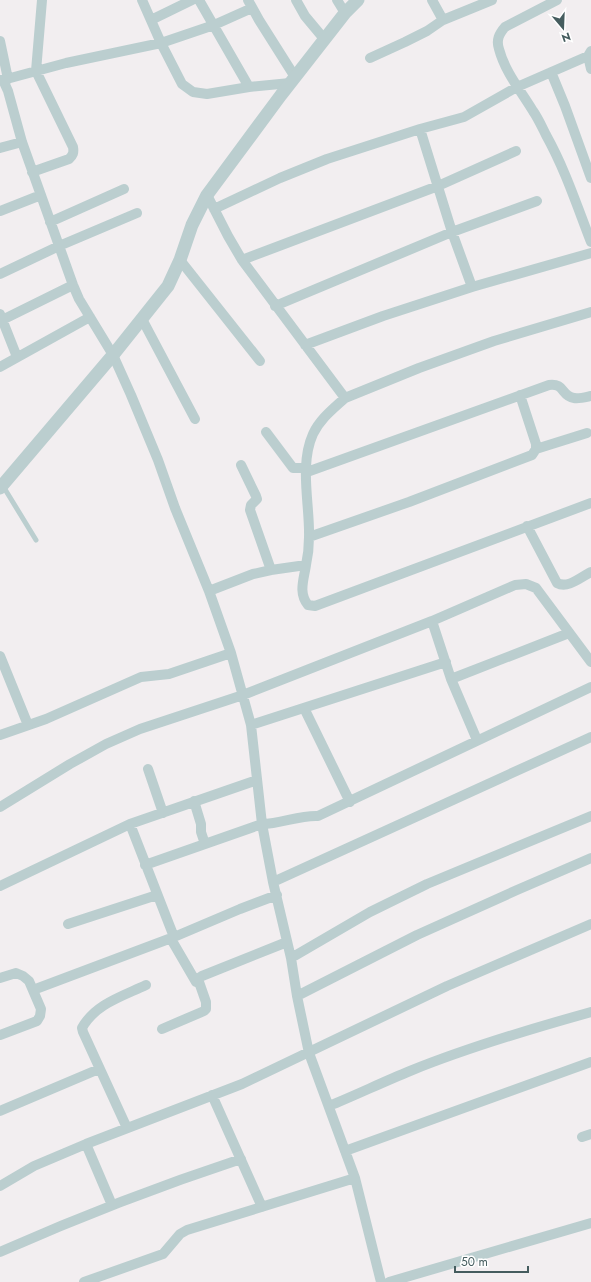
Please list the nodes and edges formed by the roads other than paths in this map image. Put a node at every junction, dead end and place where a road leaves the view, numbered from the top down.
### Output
1 (42, 0) edge
2 (142, 0) edge
3 (192, 0) edge
4 (199, 0) edge
5 (296, 0) edge
6 (337, 0) edge
7 (358, 0) edge
8 (432, 0) edge
9 (492, 0) edge
10 (557, 0) edge
11 (250, 4) edge
12 (345, 13) junction
13 (151, 20) junction
14 (443, 20) junction
15 (214, 25) junction
16 (324, 40) junction
17 (0, 41) edge
18 (161, 43) junction
19 (589, 54) edge
20 (370, 58) dead end
21 (591, 70) edge
22 (36, 71) junction
23 (551, 72) junction
24 (3, 80) edge
25 (293, 80) junction
26 (249, 87) junction
27 (517, 87) junction
28 (420, 129) junction
29 (22, 142) junction
30 (0, 148) edge
31 (516, 151) dead end
32 (32, 172) junction
33 (591, 178) edge
34 (438, 186) junction
35 (124, 189) dead end
36 (41, 195) junction
37 (207, 195) junction
38 (537, 201) dead end
39 (214, 209) junction
40 (0, 211) edge
41 (137, 213) dead end
42 (50, 222) junction
43 (452, 232) junction
44 (591, 242) edge
45 (59, 246) junction
46 (591, 253) edge
47 (180, 260) junction
48 (242, 260) junction
49 (0, 274) edge
50 (73, 285) junction
51 (472, 287) junction
52 (275, 306) junction
53 (591, 312) edge
54 (90, 317) junction
55 (1, 319) edge
56 (142, 319) junction
57 (305, 345) junction
58 (113, 355) junction
59 (17, 357) junction
60 (260, 362) dead end
61 (0, 367) edge
62 (520, 395) junction
63 (591, 396) edge
64 (345, 398) junction
65 (195, 419) dead end
66 (266, 432) dead end
67 (587, 433) dead end
68 (536, 449) junction
69 (241, 464) dead end
70 (307, 470) junction
71 (1, 487) edge
72 (591, 502) edge
73 (527, 526) junction
74 (309, 537) junction
75 (36, 540) dead end
76 (306, 565) junction
77 (271, 570) junction
78 (591, 572) edge
79 (209, 591) junction
80 (432, 620) junction
81 (569, 633) junction
82 (231, 652) junction
83 (0, 656) edge
84 (446, 662) junction
85 (591, 662) edge
86 (452, 679) junction
87 (591, 687) edge
88 (243, 695) junction
89 (304, 708) junction
90 (251, 724) junction
91 (28, 725) junction
92 (0, 736) edge
93 (591, 737) edge
94 (477, 740) junction
95 (148, 769) dead end
96 (257, 780) junction
97 (194, 801) junction
98 (350, 802) junction
99 (0, 807) edge
100 (162, 813) junction
101 (591, 816) edge
102 (130, 824) junction
103 (262, 824) junction
104 (205, 844) junction
105 (591, 858) edge
106 (146, 865) junction
107 (273, 882) junction
108 (0, 886) edge
109 (157, 895) junction
110 (277, 895) junction
111 (68, 924) dead end
112 (591, 924) edge
113 (174, 937) junction
114 (287, 942) junction
115 (291, 958) junction
116 (0, 978) edge
117 (196, 982) dead end
118 (146, 985) dead end
119 (33, 990) junction
120 (297, 996) junction
121 (591, 1012) edge
122 (162, 1029) dead end
123 (0, 1035) edge
124 (309, 1053) junction
125 (591, 1062) edge
126 (99, 1069) junction
127 (212, 1095) junction
128 (329, 1106) junction
129 (0, 1111) edge
130 (127, 1128) junction
131 (86, 1144) junction
132 (345, 1151) junction
133 (240, 1159) junction
134 (355, 1178) junction
135 (0, 1186) edge
136 (112, 1205) junction
137 (262, 1207) junction
138 (591, 1223) edge
139 (0, 1252) edge
140 (84, 1282) edge
141 (381, 1282) edge
142 (389, 1282) edge

1 - 22 street
2 - 13 street
3 - 13 street
4 - 15 street
5 - 16 street
6 - 12 street
7 - 12 street
8 - 14 street
9 - 14 street
10 - 27 street
11 - 15 street
11 - 25 street
12 - 16 street
13 - 18 street
14 - 20 street
15 - 18 street
15 - 26 street
16 - 25 street
17 - 24 street
18 - 22 street
18 - 26 street
19 - 21 street
19 - 23 street
22 - 24 street
22 - 32 street
23 - 27 street
23 - 33 street
24 - 29 street
25 - 26 street
25 - 37 street
27 - 28 street
27 - 44 street
28 - 34 street
28 - 39 street
29 - 30 street
29 - 32 street
31 - 34 street
32 - 36 street
34 - 43 street
34 - 48 street
35 - 42 street
36 - 40 street
36 - 42 street
37 - 39 street
37 - 47 street
38 - 43 street
39 - 48 street
41 - 45 street
42 - 45 street
43 - 51 street
43 - 52 street
45 - 49 street
45 - 50 street
46 - 51 street
47 - 56 street
47 - 60 street
48 - 52 street
50 - 54 street
50 - 55 street
51 - 57 street
52 - 57 street
53 - 64 street
54 - 58 street
54 - 59 street
55 - 59 street
56 - 58 street
56 - 65 street
57 - 64 street
58 - 71 street
58 - 79 street
59 - 61 street
62 - 63 street
62 - 68 street
62 - 70 street
64 - 70 street
66 - 70 street
67 - 68 street
68 - 74 street
69 - 77 street
70 - 74 street
71 - 75 lane
72 - 73 street
73 - 76 street
73 - 78 street
74 - 76 street
76 - 77 street
77 - 79 street
79 - 82 street
80 - 81 street
80 - 84 street
80 - 88 street
81 - 85 street
81 - 86 street
82 - 88 street
82 - 91 street
83 - 91 street
84 - 86 street
84 - 89 street
86 - 94 street
87 - 94 street
88 - 90 street
88 - 99 street
89 - 90 street
89 - 98 street
90 - 96 street
91 - 92 street
93 - 107 street
94 - 98 street
95 - 100 street
96 - 97 street
96 - 103 street
97 - 100 street
97 - 104 street
98 - 103 street
100 - 102 street
101 - 115 street
102 - 106 street
102 - 108 street
103 - 104 street
103 - 107 street
104 - 106 street
105 - 120 street
106 - 109 street
107 - 110 street
109 - 111 street
109 - 113 street
110 - 113 street
110 - 114 street
112 - 124 street
113 - 117 street
113 - 119 street
114 - 115 street
114 - 122 street
115 - 120 street
116 - 119 street
118 - 126 street
119 - 123 street
120 - 124 street
121 - 128 street
124 - 127 street
124 - 128 street
125 - 132 street
126 - 129 street
126 - 130 street
127 - 130 street
127 - 133 street
128 - 132 street
130 - 131 street
131 - 135 street
131 - 136 street
132 - 134 street
133 - 136 street
133 - 137 street
134 - 137 street
134 - 141 street
136 - 139 street
137 - 140 street
138 - 142 street

